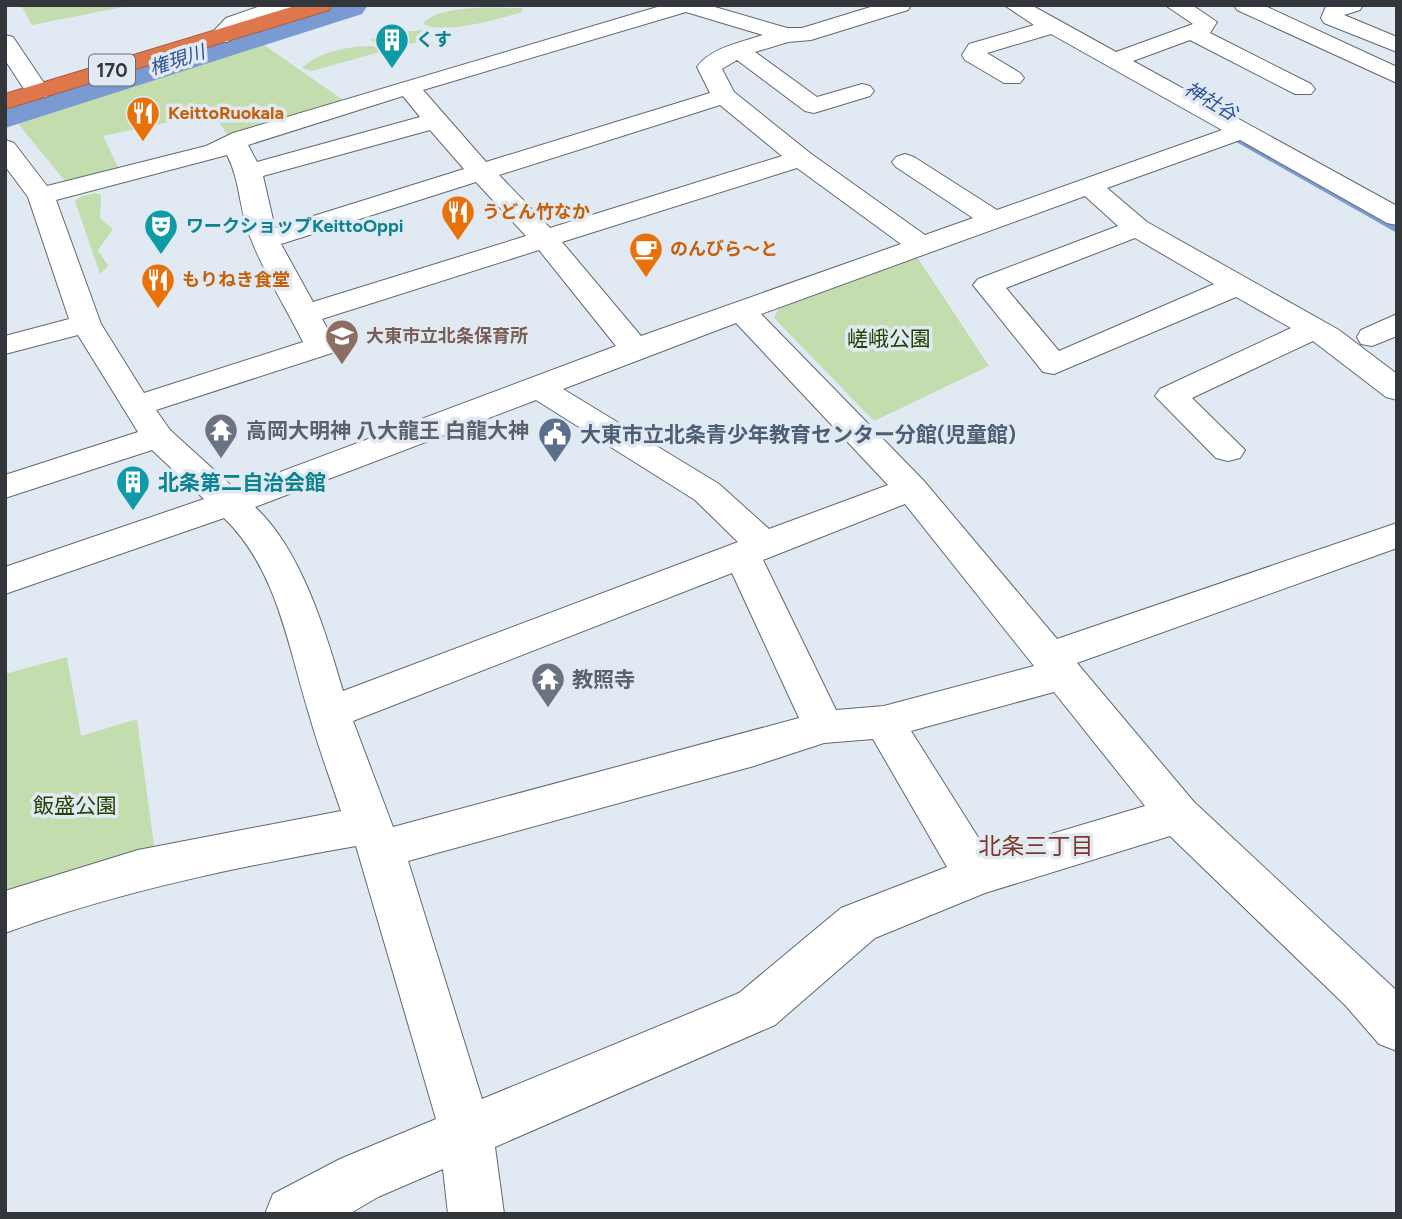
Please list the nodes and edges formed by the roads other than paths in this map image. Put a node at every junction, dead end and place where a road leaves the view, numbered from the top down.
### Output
1 (284, 5) edge
2 (321, 5) edge
3 (900, 5) edge
4 (1015, 5) edge
5 (1176, 5) edge
6 (1245, 5) edge
7 (1352, 5) edge
8 (685, 6) edge
9 (1053, 26) junction
10 (1198, 27) junction
11 (1231, 28) dead end
12 (786, 35) junction
13 (219, 37) junction
14 (5, 41) edge
15 (1397, 45) edge
16 (738, 50) junction
17 (1115, 60) junction
18 (1397, 76) edge
19 (1012, 78) dead end
20 (408, 87) junction
21 (1303, 89) dead end
22 (862, 91) dead end
23 (38, 92) junction
24 (724, 96) junction
25 (5, 102) edge
26 (437, 120) junction
27 (1242, 131) junction
28 (234, 144) junction
29 (5, 148) edge
30 (800, 158) junction
31 (905, 163) dead end
32 (249, 172) junction
33 (484, 173) junction
34 (1090, 187) junction
35 (26, 190) edge
36 (1397, 217) edge
37 (995, 221) junction
38 (1137, 228) junction
39 (544, 238) junction
40 (265, 240) junction
41 (923, 247) junction
42 (1236, 286) junction
43 (741, 311) junction
44 (303, 315) junction
45 (86, 324) junction
46 (1314, 329) junction
47 (5, 345) edge
48 (635, 349) junction
49 (539, 388) junction
50 (1397, 390) edge
51 (136, 406) junction
52 (158, 438) junction
53 (1227, 450) dead end
54 (5, 487) edge
55 (912, 489) junction
56 (229, 504) junction
57 (1395, 538) edge
58 (753, 550) junction
59 (5, 581) edge
60 (1056, 665) junction
61 (328, 713) junction
62 (884, 722) junction
63 (824, 727) junction
64 (1178, 815) junction
65 (375, 837) junction
66 (977, 876) junction
67 (5, 912) edge
68 (1397, 1027) edge
69 (466, 1132) junction
70 (293, 1214) edge
71 (476, 1214) edge

1 - 13 street
2 - 13 highway, 170
3 - 12 street
4 - 9 street
5 - 10 street
6 - 18 street
7 - 15 street
8 - 12 street
8 - 20 street
9 - 17 street
9 - 19 street
10 - 11 street
10 - 17 street
10 - 21 street
12 - 16 street
13 - 23 highway, 170
14 - 23 street
16 - 22 street
16 - 24 street
17 - 27 street
20 - 26 street
20 - 28 street
23 - 25 highway, 170
24 - 30 street
24 - 33 street
26 - 32 street
26 - 33 street
27 - 34 street
27 - 36 street
28 - 32 street
28 - 35 street
29 - 35 street
30 - 39 street
30 - 41 street
31 - 37 street
32 - 40 street
33 - 39 street
33 - 40 street
34 - 37 street
34 - 38 street
35 - 45 street
37 - 41 street
38 - 42 street
38 - 42 street
39 - 44 street
39 - 48 street
40 - 44 street
41 - 43 street
42 - 46 street
43 - 48 street
43 - 55 street
44 - 51 street
45 - 47 street
45 - 51 street
46 - 50 street
46 - 53 street
48 - 49 street
49 - 56 street
49 - 58 street
51 - 52 street
52 - 54 street
52 - 56 street
55 - 58 street
55 - 60 street
56 - 59 street
56 - 61 street
57 - 60 street
58 - 61 street
58 - 63 street
60 - 62 street
60 - 64 street
61 - 65 street
62 - 63 street
62 - 66 street
63 - 65 street
64 - 66 street
64 - 68 street
65 - 67 street
65 - 69 street
66 - 69 street
69 - 70 street
69 - 71 street

